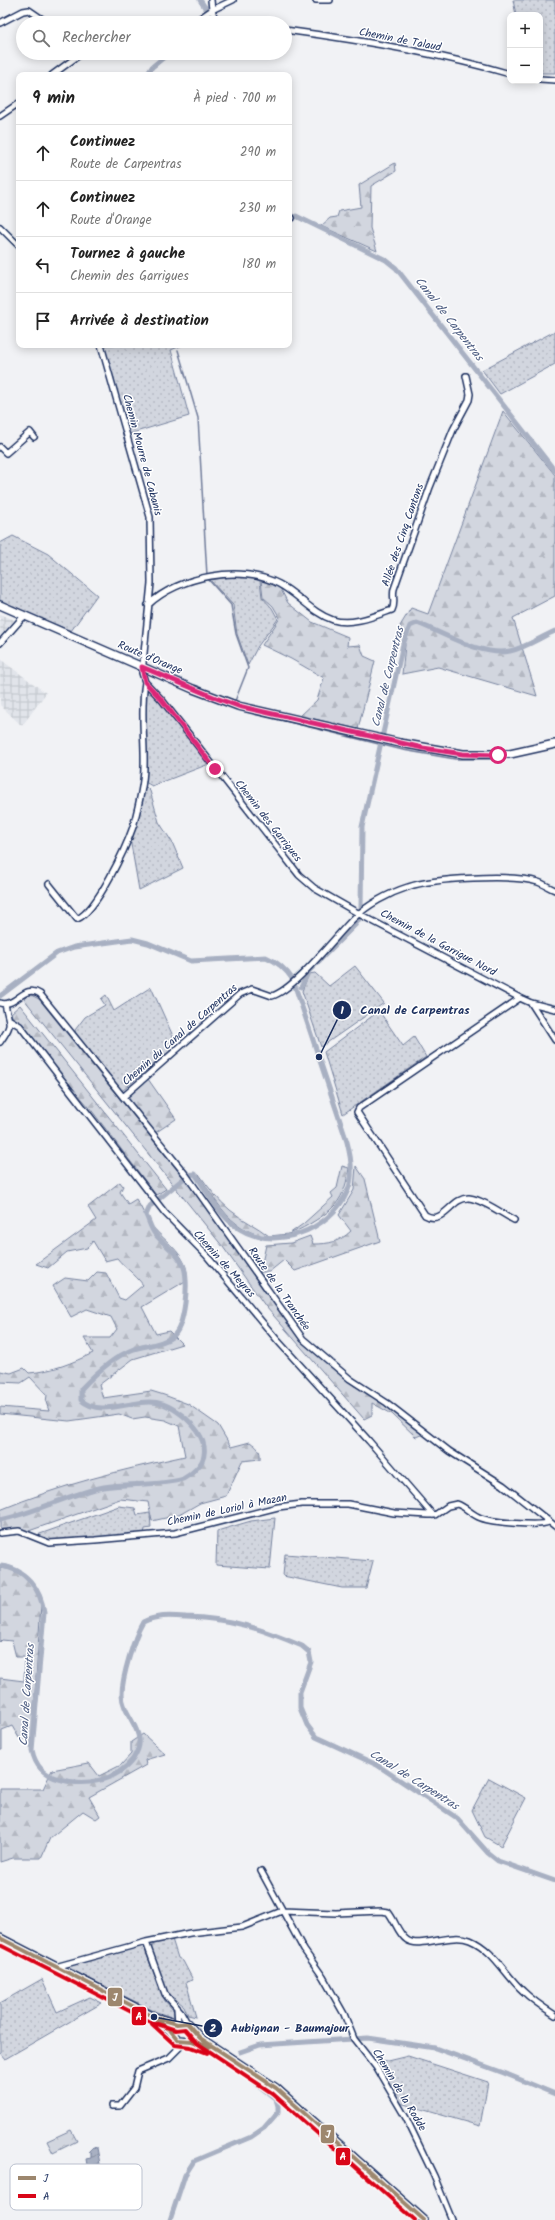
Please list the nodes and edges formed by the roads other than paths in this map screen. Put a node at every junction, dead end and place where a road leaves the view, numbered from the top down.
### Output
1 (211, 0) edge
2 (233, 0) edge
3 (316, 0) edge
4 (330, 0) edge
5 (212, 10) junction
6 (38, 16) edge
7 (203, 16) edge
8 (214, 16) edge
9 (0, 23) edge
10 (292, 31) edge
11 (72, 60) edge
12 (56, 72) edge
13 (507, 73) edge
14 (543, 79) edge
15 (555, 80) edge
16 (16, 105) edge
17 (0, 116) edge
18 (0, 227) edge
19 (16, 243) edge
20 (102, 348) edge
21 (466, 376) dead end
22 (34, 436) dead end
23 (0, 447) edge
24 (0, 605) edge
25 (148, 605) junction
26 (24, 616) junction
27 (0, 643) edge
28 (142, 667) junction
29 (145, 682) junction
30 (555, 744) edge
31 (49, 884) dead end
32 (314, 888) joint
33 (555, 890) edge
34 (360, 914) junction
35 (520, 998) junction
36 (3, 1003) edge
37 (531, 1003) junction
38 (555, 1009) edge
39 (10, 1020) junction
40 (555, 1040) edge
41 (0, 1042) edge
42 (122, 1096) junction
43 (514, 1220) dead end
44 (433, 1515) junction
45 (553, 1524) edge
46 (0, 1533) edge
47 (261, 1871) dead end
48 (282, 1911) junction
49 (0, 1938) edge
50 (146, 1942) junction
51 (54, 1967) junction
52 (177, 2008) junction
53 (555, 2014) edge
54 (154, 2017) junction
55 (187, 2023) junction
56 (178, 2024) junction
57 (193, 2032) junction
58 (174, 2036) junction
59 (186, 2041) junction
60 (219, 2051) junction
61 (173, 2053) junction
62 (112, 2106) dead end
63 (424, 2220) edge
64 (452, 2220) edge

1 - 5 street
2 - 5 street
3 - 4 street
5 - 7 street
5 - 8 street
6 - 9 street
10 - 13 street, Chemin de Talaud
11 - 12 street
14 - 15 street
16 - 17 street
18 - 19 street
20 - 25 street, Chemin Mourre de Cabanis
21 - 25 street, Allée des Cinq Cantons
22 - 23 street
24 - 26 main road, Route d'Orange
25 - 28 street, Chemin Mourre de Cabanis
26 - 27 street
26 - 28 main road, Route d'Orange
28 - 29 street
28 - 30 main road, Route d'Orange
29 - 31 street
29 - 32 street, Chemin des Garrigues
32 - 34 street, Chemin de la Garrigue Nord
33 - 34 street, Chemin du Canal de Carpentras
34 - 35 street, Chemin de la Garrigue Nord
34 - 42 street, Chemin du Canal de Carpentras
35 - 37 street, Chemin de la Garrigue Nord
35 - 43 street
36 - 39 street
36 - 42 street, Route de la Tranchée
37 - 38 street, Chemin de la Garrigue Nord
37 - 40 street
39 - 41 street
39 - 44 street, Chemin de Meyras
42 - 45 street, Route de la Tranchée
44 - 45 street
44 - 46 street, Chemin de Loriol à Mazan
47 - 48 street, Chemin de la Rodde
48 - 50 street
48 - 53 street
48 - 64 street, Chemin de la Rodde
49 - 51 main road
50 - 51 street
50 - 52 street
51 - 54 main road
52 - 55 street
52 - 56 street
54 - 56 main road
54 - 58 main road
55 - 56 main road
55 - 57 main road
56 - 58 main road
57 - 59 main road
57 - 60 main road
58 - 59 main road
58 - 61 street
59 - 60 main road
59 - 61 street
60 - 63 main road
61 - 62 street

